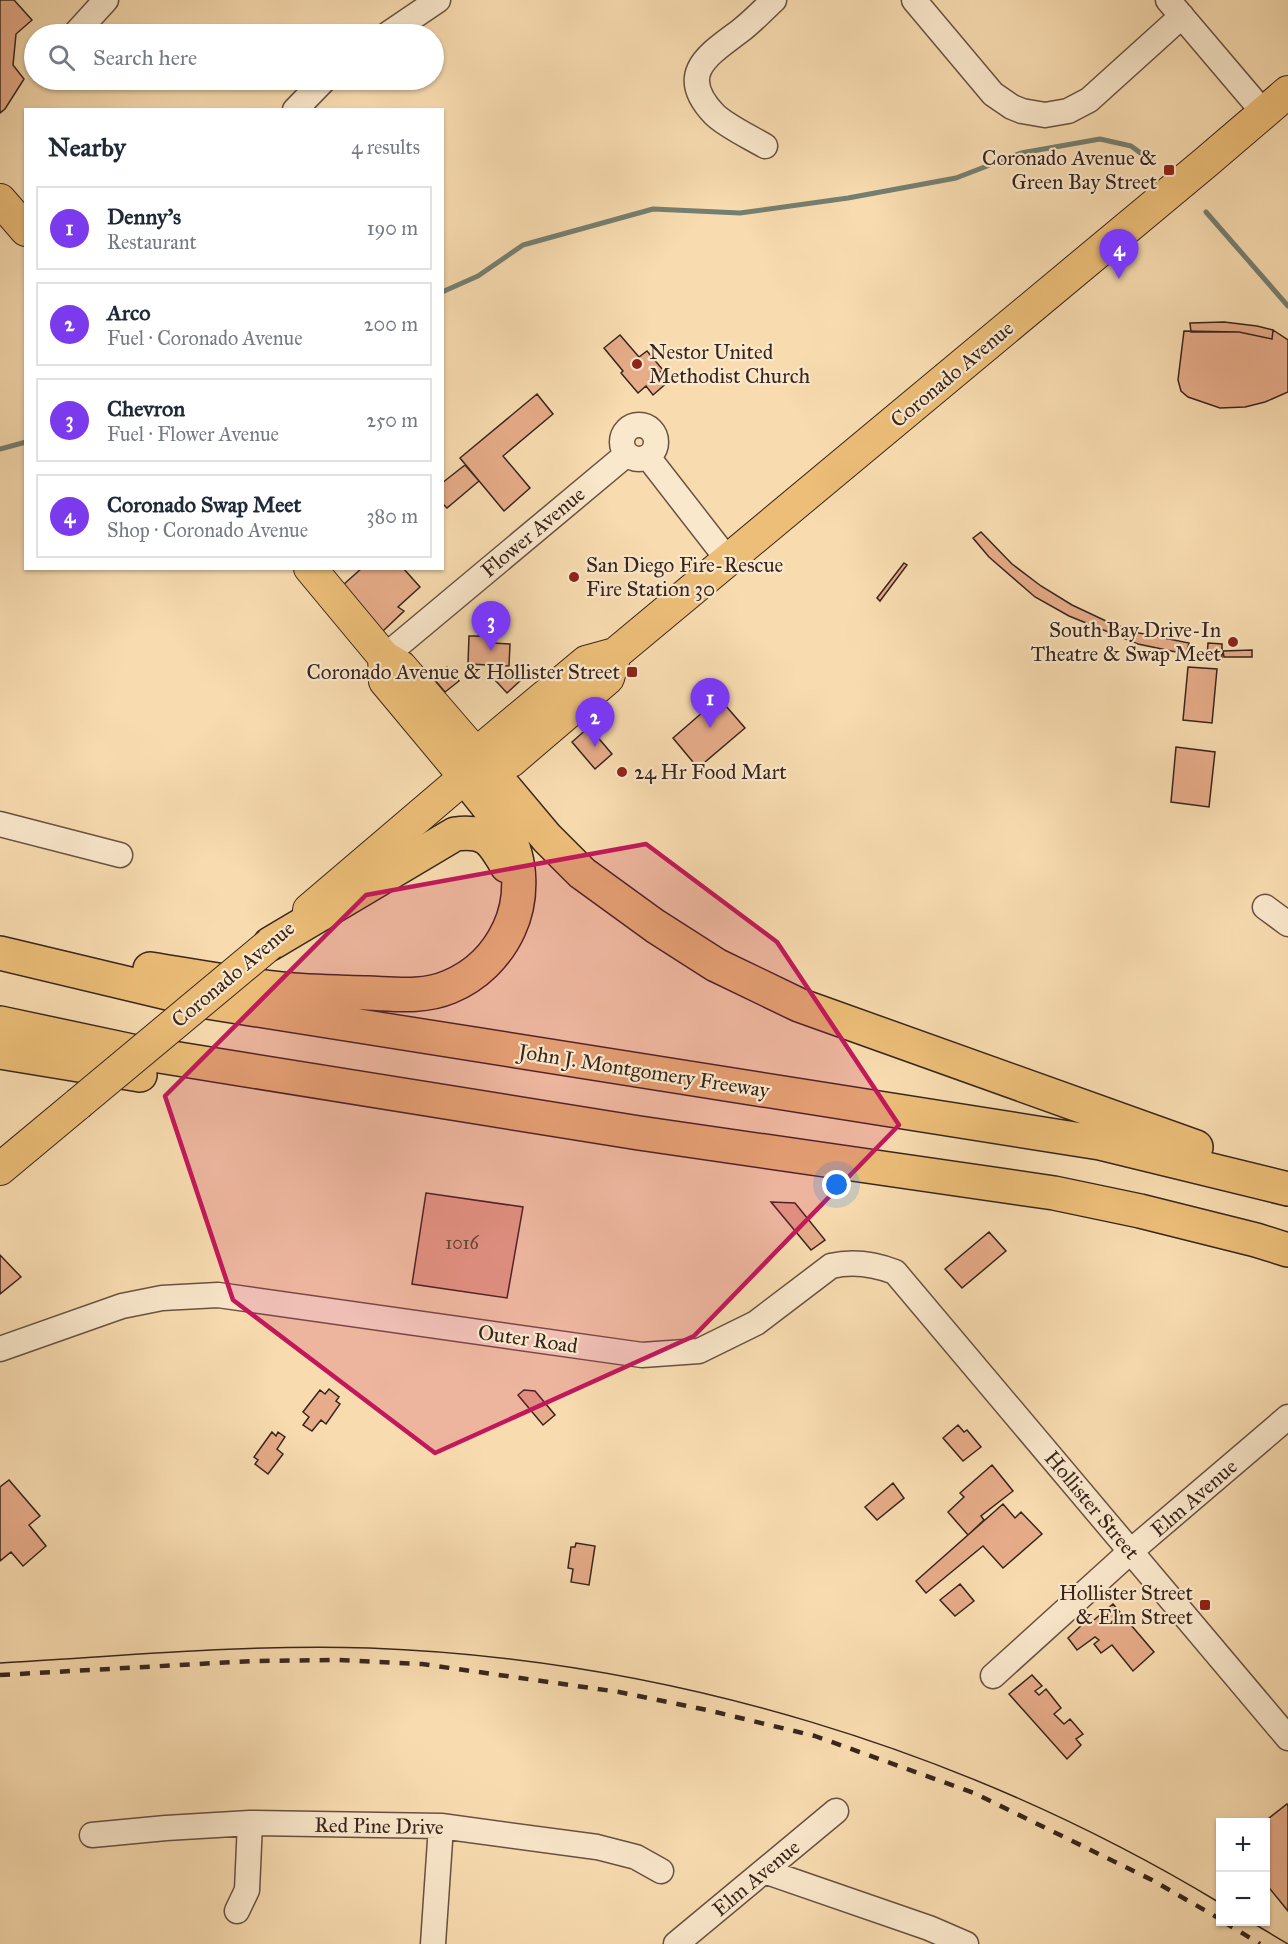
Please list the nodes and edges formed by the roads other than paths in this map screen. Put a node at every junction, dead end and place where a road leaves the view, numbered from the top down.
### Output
1 (106, 0) edge
2 (438, 0) edge
3 (774, 0) edge
4 (914, 0) edge
5 (1175, 8) edge
6 (84, 24) edge
7 (403, 24) edge
8 (314, 90) edge
9 (1288, 92) edge
10 (297, 108) edge
11 (1264, 113) junction
12 (765, 146) dead end
13 (0, 200) edge
14 (24, 228) edge
15 (728, 560) junction
16 (312, 570) edge
17 (384, 657) junction
18 (478, 768) junction
19 (0, 824) edge
20 (120, 855) dead end
21 (518, 879) junction
22 (1265, 907) dead end
23 (1288, 924) edge
24 (0, 942) edge
25 (270, 944) junction
26 (0, 953) edge
27 (0, 1023) edge
28 (0, 1052) edge
29 (519, 1114) junction
30 (0, 1169) edge
31 (1288, 1180) edge
32 (1288, 1189) edge
33 (1288, 1250) edge
34 (0, 1349) edge
35 (988, 1382) joint
36 (1288, 1417) edge
37 (1131, 1551) junction
38 (993, 1676) dead end
39 (1288, 1738) edge
40 (836, 1811) dead end
41 (250, 1823) junction
42 (441, 1826) junction
43 (92, 1835) dead end
44 (661, 1871) dead end
45 (765, 1871) junction
46 (237, 1911) dead end
47 (433, 1944) edge
48 (676, 1944) edge
49 (966, 1944) edge

1 - 6 street
2 - 7 street
3 - 12 street
4 - 5 street
5 - 11 street
8 - 10 street
9 - 11 main road, Coronado Avenue
11 - 15 main road, Coronado Avenue
13 - 14 main road
15 - 17 street, Flower Avenue
15 - 18 main road, Coronado Avenue
16 - 17 main road
17 - 18 main road
18 - 21 highway
18 - 25 main road, Coronado Avenue
18 - 31 highway
19 - 20 street
21 - 24 highway
21 - 25 highway
22 - 23 street
25 - 30 main road, Coronado Avenue, bridge
26 - 32 highway, John J. Montgomery Freeway
27 - 29 highway
28 - 29 highway
29 - 33 highway
34 - 35 street, Outer Road
35 - 37 street, Hollister Street
36 - 37 street, Elm Avenue
37 - 38 street, Elm Avenue
37 - 39 street, Hollister Street
40 - 45 street, Elm Avenue
41 - 42 street, Red Pine Drive
41 - 43 street, Red Pine Drive
41 - 46 street
42 - 44 street, Red Pine Drive
42 - 47 street
45 - 48 street, Elm Avenue
45 - 49 street

